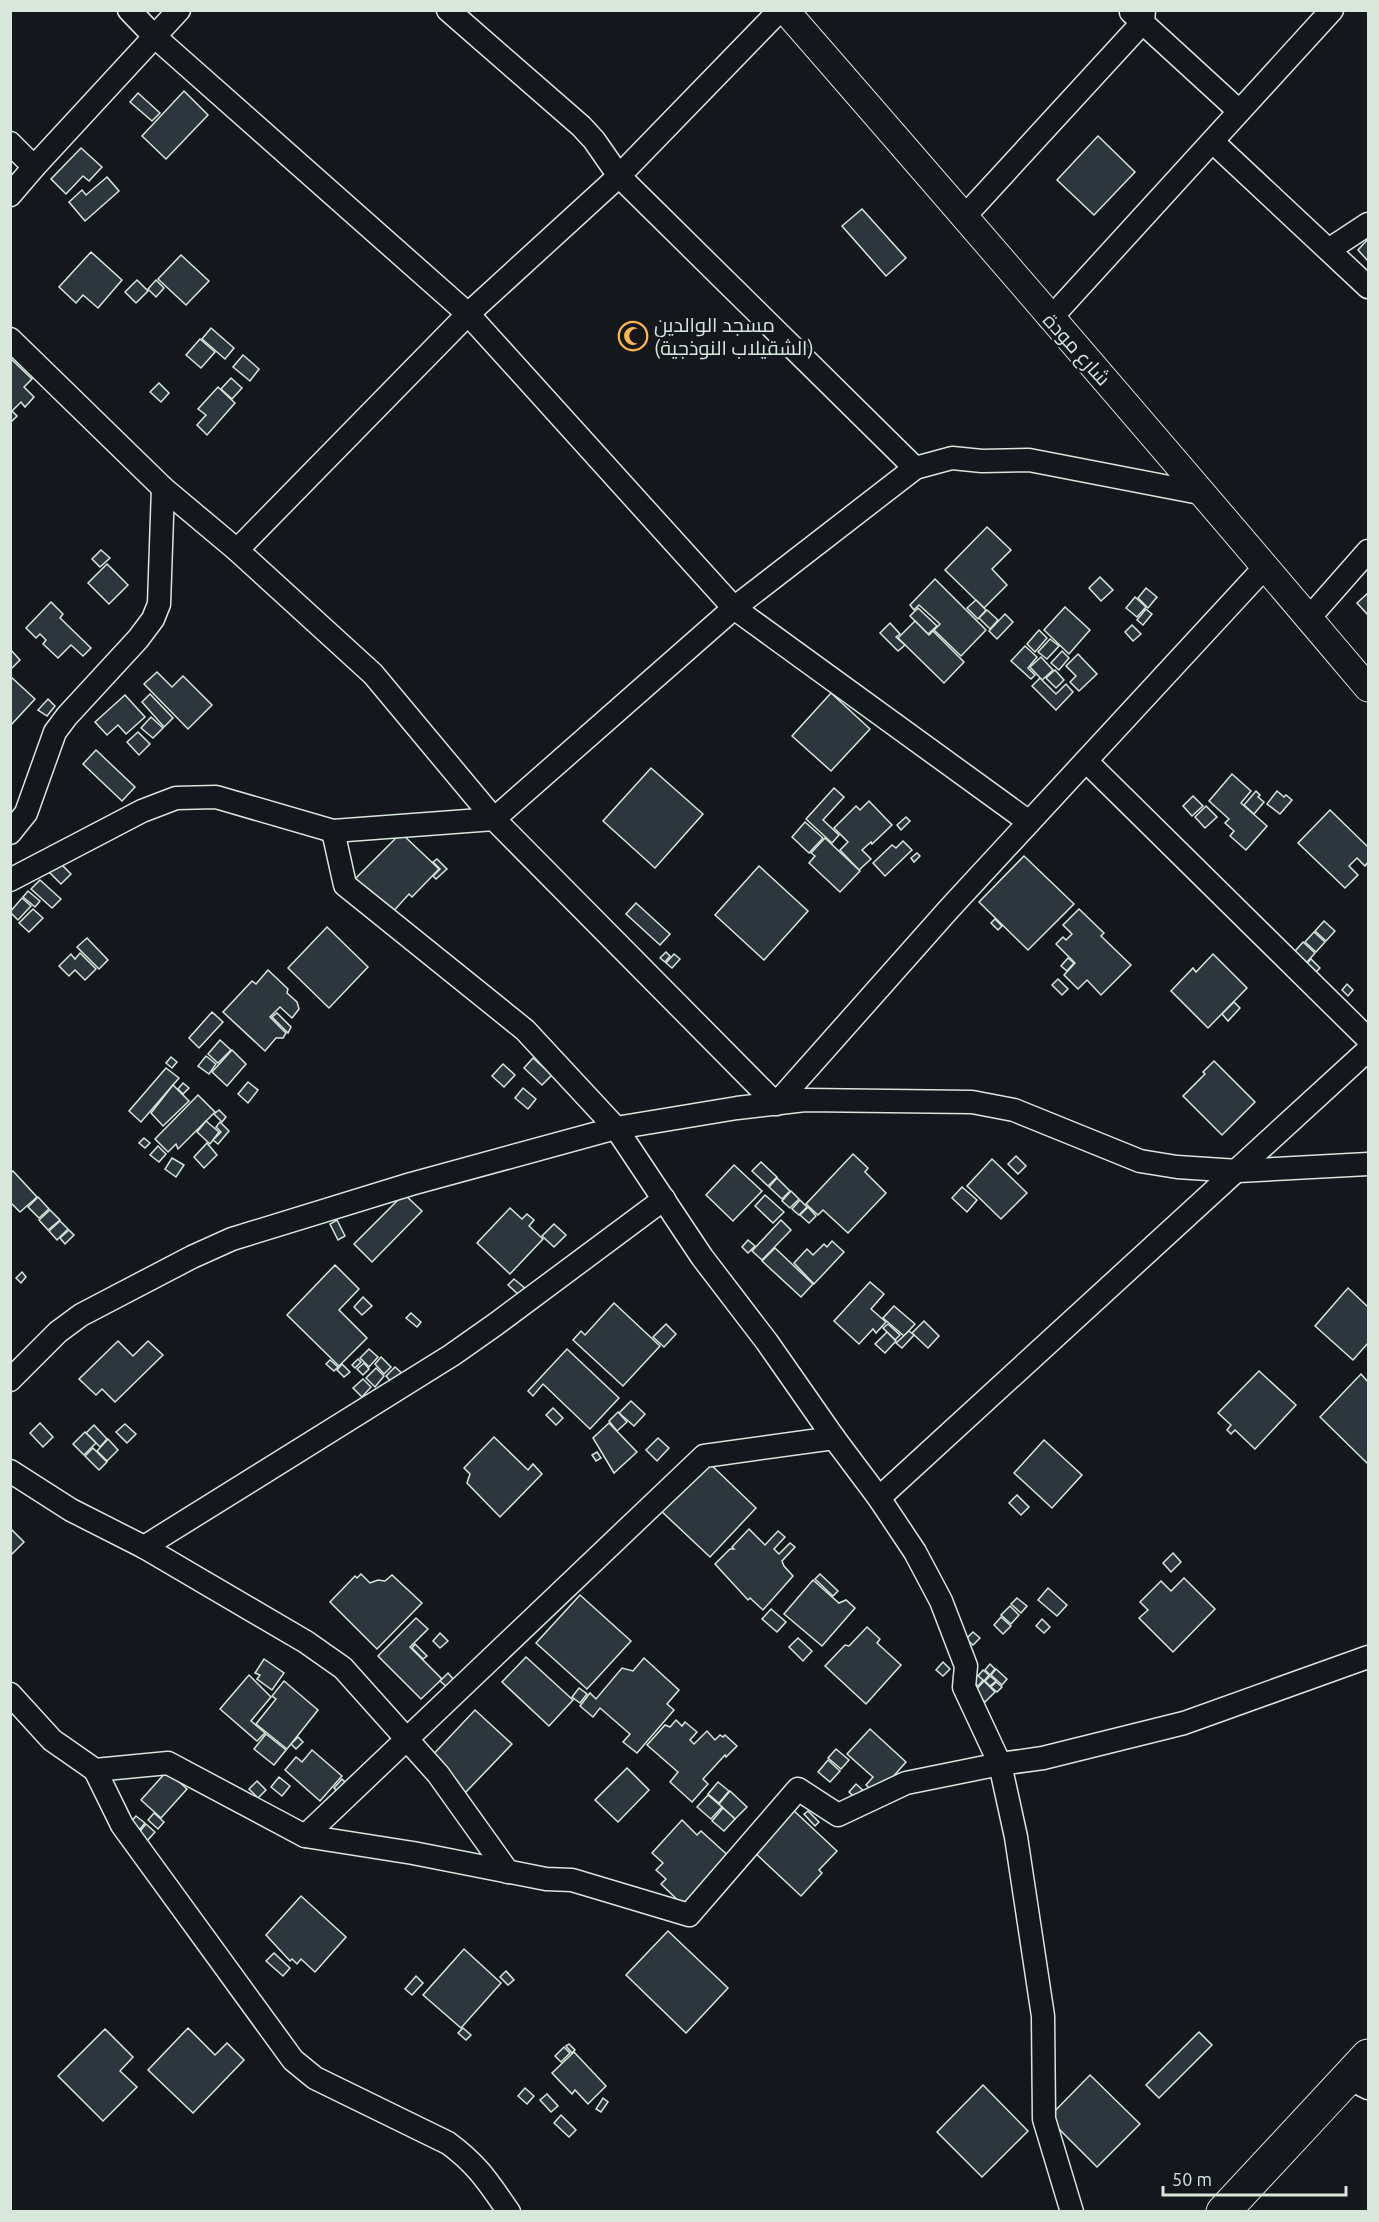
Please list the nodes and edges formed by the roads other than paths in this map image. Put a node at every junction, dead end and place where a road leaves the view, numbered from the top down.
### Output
1 (129, 10) edge
2 (179, 10) edge
3 (448, 10) edge
4 (780, 10) edge
5 (785, 10) edge
6 (1332, 10) edge
7 (1139, 14) edge
8 (154, 36) junction
9 (1239, 111) junction
10 (1213, 142) junction
11 (10, 144) edge
12 (34, 167) junction
13 (619, 176) junction
14 (10, 195) edge
15 (964, 217) junction
16 (1368, 224) edge
17 (1330, 249) junction
18 (1368, 287) edge
19 (468, 314) junction
20 (1050, 319) junction
21 (10, 339) edge
22 (915, 468) junction
23 (164, 488) junction
24 (1205, 494) junction
25 (237, 550) junction
26 (1368, 551) edge
27 (1265, 567) junction
28 (734, 608) junction
29 (1309, 618) junction
30 (1368, 688) edge
31 (1086, 761) junction
32 (10, 796) edge
33 (26, 813) junction
34 (494, 819) junction
35 (1029, 822) junction
36 (333, 831) junction
37 (10, 833) edge
38 (10, 880) edge
39 (1368, 1039) edge
40 (1368, 1050) edge
41 (776, 1104) junction
42 (616, 1128) junction
43 (1368, 1164) edge
44 (1238, 1171) junction
45 (664, 1198) junction
46 (10, 1380) edge
47 (834, 1438) junction
48 (10, 1471) edge
49 (879, 1498) junction
50 (144, 1547) junction
51 (1368, 1657) edge
52 (10, 1694) edge
53 (407, 1740) junction
54 (1000, 1764) junction
55 (95, 1770) junction
56 (305, 1836) junction
57 (508, 1872) junction
58 (1362, 2074) edge
59 (508, 2211) edge
60 (1072, 2211) edge
61 (1223, 2211) edge

1 - 8 street
2 - 8 street
3 - 13 street
4 - 13 street
5 - 15 street, شارع مودة
6 - 9 street
7 - 9 street
7 - 15 street
8 - 12 street
8 - 19 street
9 - 10 street
10 - 17 street
10 - 20 street
11 - 12 street
12 - 14 street
13 - 19 street
13 - 22 street
15 - 20 street, شارع مودة
16 - 17 street
17 - 18 street
19 - 25 street
19 - 28 street
20 - 24 street, شارع مودة
21 - 23 street
22 - 24 street
22 - 28 street
23 - 25 street
23 - 33 street
24 - 27 street, شارع مودة
25 - 34 street
26 - 29 street
27 - 29 street, شارع مودة
27 - 31 street
28 - 34 street
28 - 35 street
29 - 30 street, شارع مودة
31 - 35 street
31 - 39 street
32 - 33 street
33 - 37 street
34 - 36 street
34 - 41 street
35 - 41 street
36 - 38 street
36 - 42 street
40 - 44 street
41 - 42 street
41 - 44 street
42 - 45 street
42 - 46 street
43 - 44 street
44 - 49 street
45 - 47 street
45 - 50 street
47 - 49 street
47 - 53 street
48 - 50 street
49 - 54 street
50 - 53 street
51 - 54 street
52 - 55 street
53 - 56 street
53 - 57 street
54 - 57 street
54 - 60 street
55 - 56 street
55 - 59 street
56 - 57 street
58 - 61 highway

